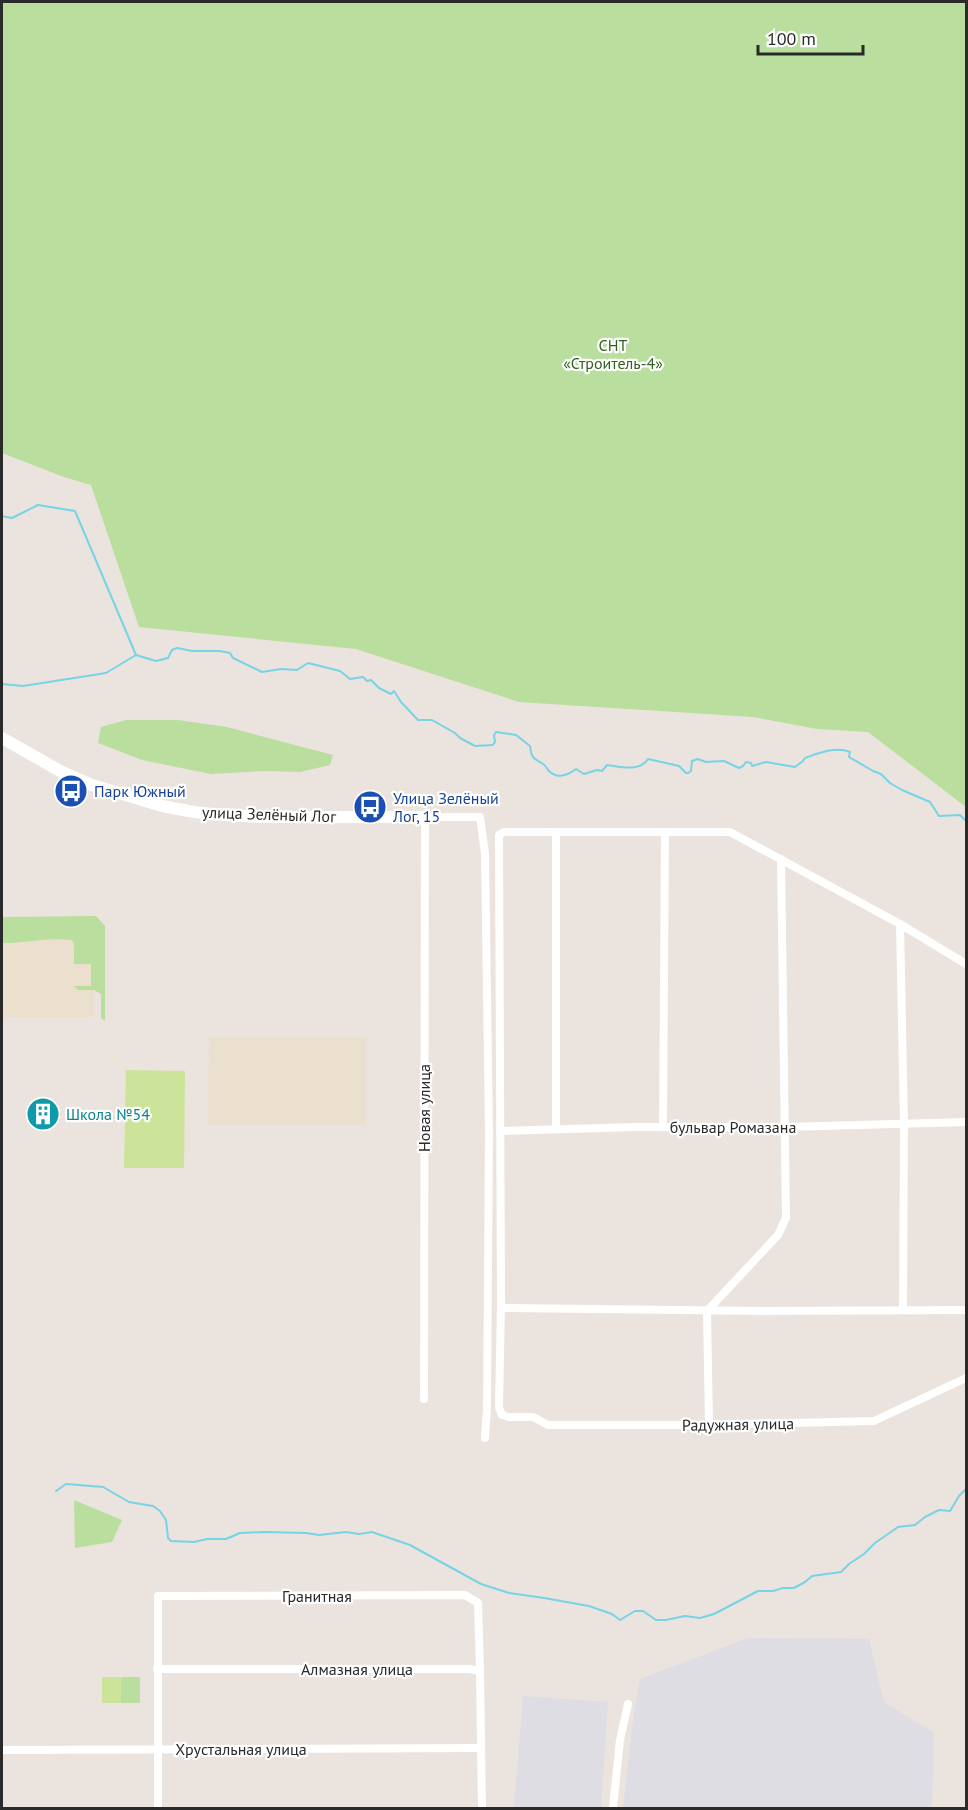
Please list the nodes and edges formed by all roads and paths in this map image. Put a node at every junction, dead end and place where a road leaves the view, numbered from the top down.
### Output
1 (2, 738) edge
2 (425, 817) junction
3 (556, 832) junction
4 (665, 832) junction
5 (781, 859) junction
6 (900, 924) junction
7 (966, 964) edge
8 (966, 1122) edge
9 (904, 1123) junction
10 (663, 1127) junction
11 (785, 1127) junction
12 (556, 1129) junction
13 (500, 1131) junction
14 (501, 1308) junction
15 (903, 1310) junction
16 (966, 1310) edge
17 (707, 1311) junction
18 (966, 1378) edge
19 (424, 1399) dead end
20 (709, 1425) junction
21 (485, 1438) dead end
22 (157, 1669) junction
23 (480, 1671) junction
24 (628, 1704) dead end
25 (481, 1748) junction
26 (158, 1749) junction
27 (2, 1750) edge
28 (158, 1809) edge
29 (482, 1809) edge
30 (613, 1809) edge

1 - 2 street, улица Зелёный Лог
2 - 19 street, Новая улица
2 - 21 street, улица Зелёный Лог
3 - 4 street
3 - 12 street
3 - 13 street
4 - 5 street
4 - 10 street
5 - 6 street
5 - 11 street
6 - 7 street
6 - 9 street
8 - 9 street, бульвар Ромазана
9 - 11 street, бульвар Ромазана
9 - 15 street
10 - 11 street, бульвар Ромазана
10 - 12 street, бульвар Ромазана
11 - 17 street
12 - 13 street, бульвар Ромазана
13 - 14 street
14 - 17 street
14 - 20 street, Радужная улица
15 - 16 street
15 - 17 street
17 - 20 street
18 - 20 street, Радужная улица
22 - 23 street, Алмазная улица
22 - 23 street, Гранитная
22 - 26 street
23 - 25 street
24 - 30 street
25 - 26 street, Хрустальная улица
25 - 29 street
26 - 27 street, Хрустальная улица
26 - 28 street

